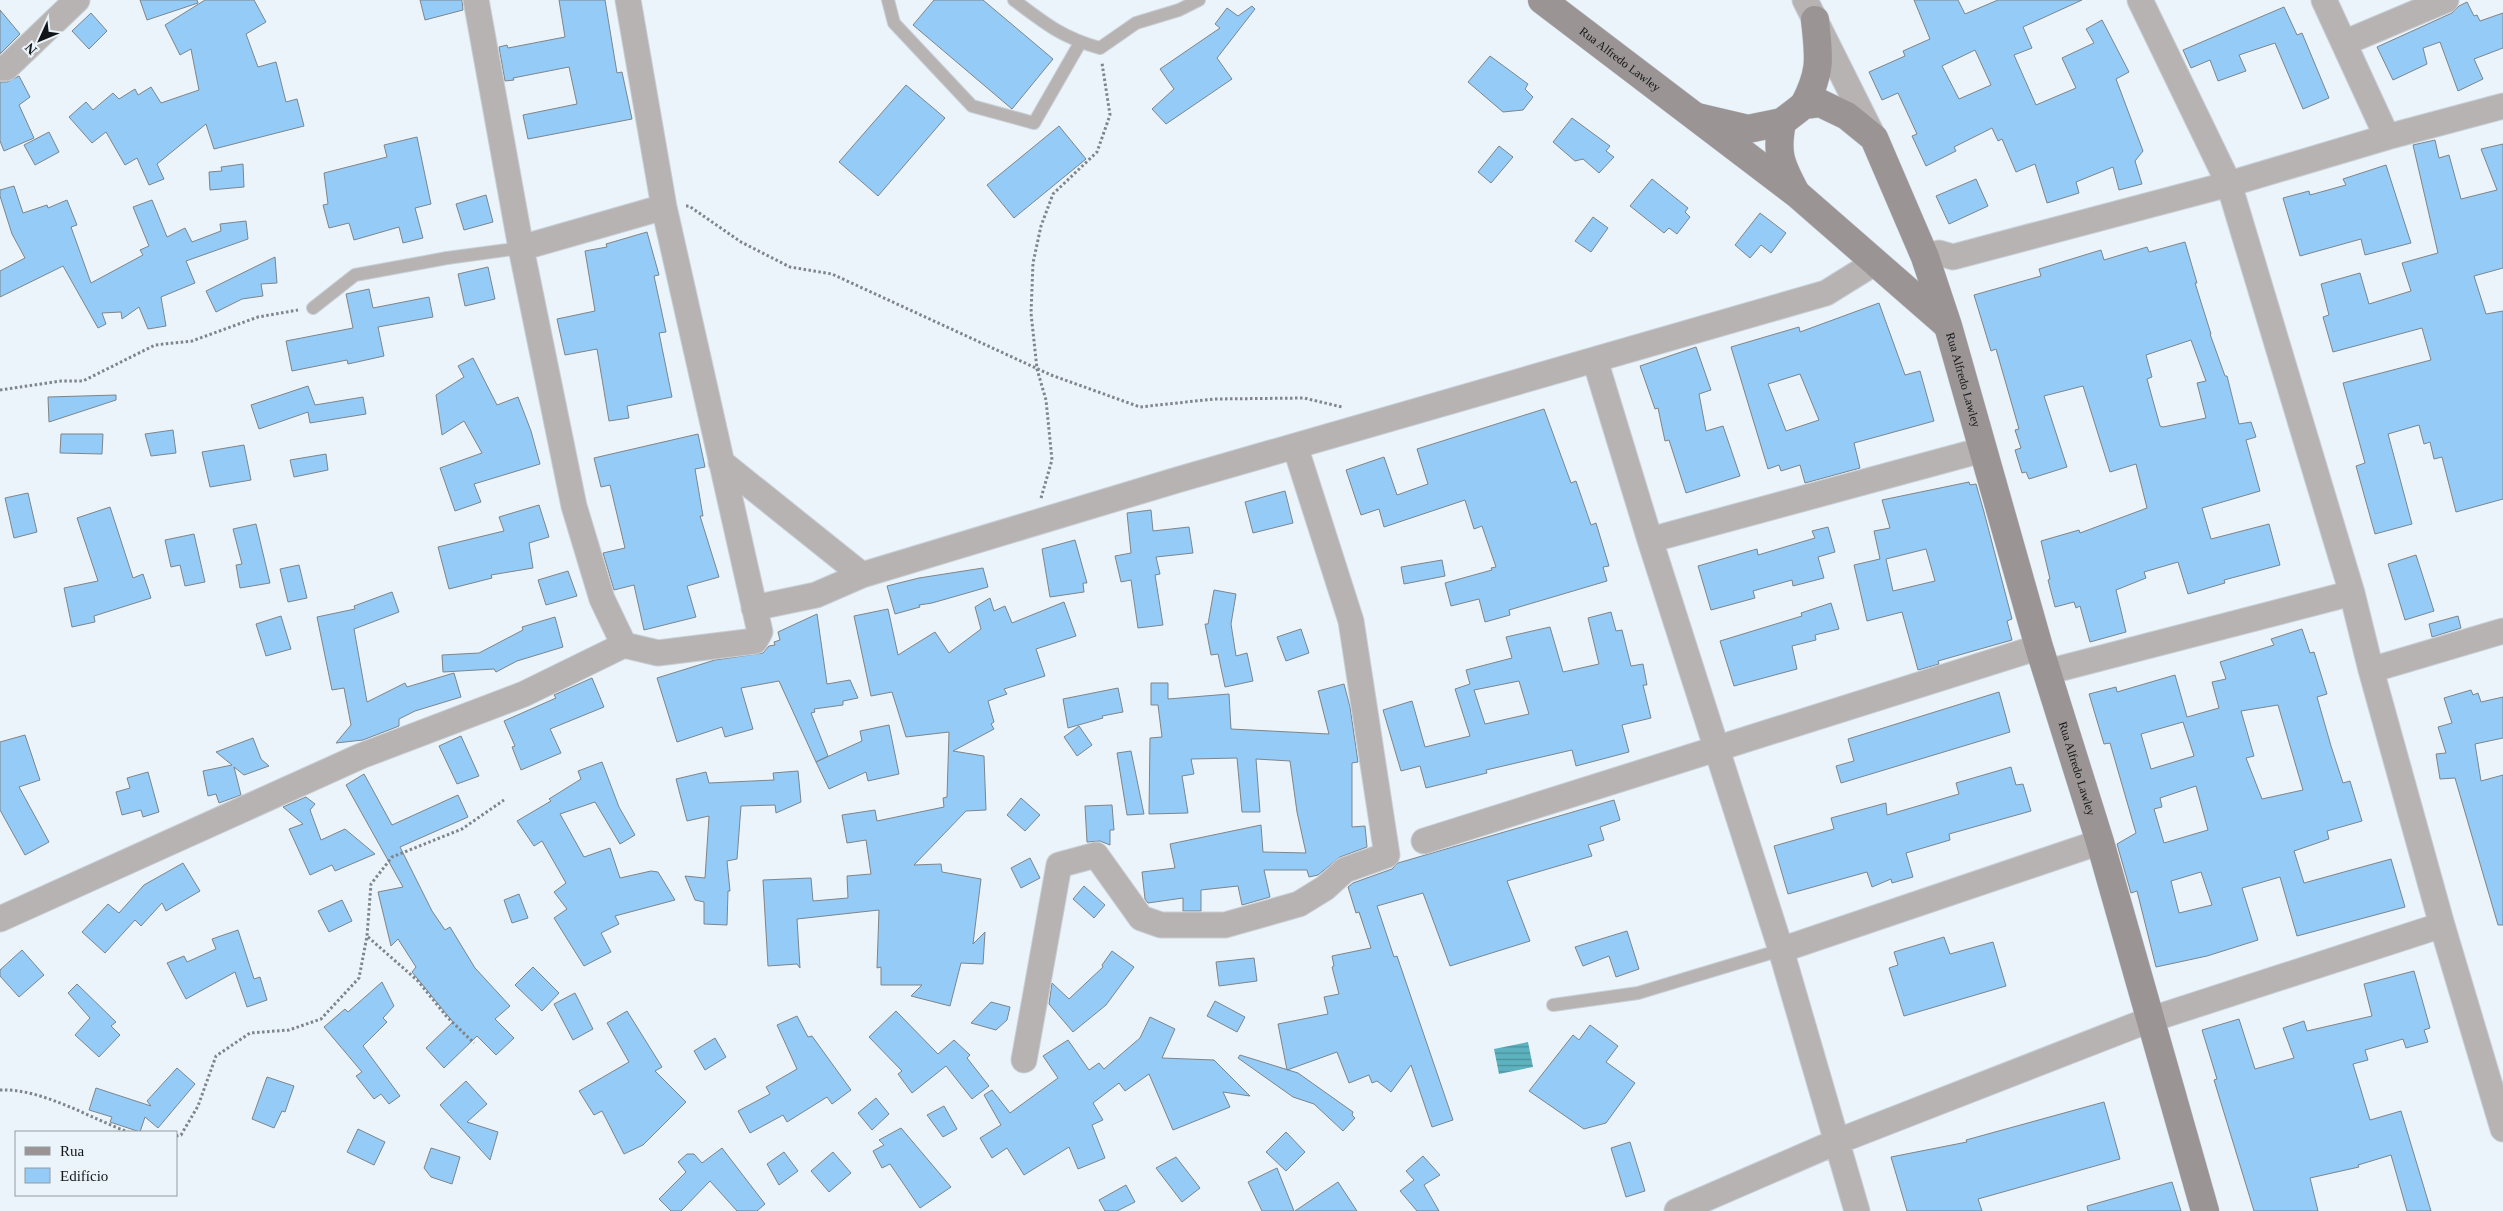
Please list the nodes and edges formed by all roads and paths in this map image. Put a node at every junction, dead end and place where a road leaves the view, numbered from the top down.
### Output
1 (77, 0) edge
2 (476, 0) edge
3 (628, 0) edge
4 (888, 0) edge
5 (1014, 0) edge
6 (1199, 0) edge
7 (1542, 0) edge
8 (2140, 0) edge
9 (2324, 0) edge
10 (2446, 0) edge
11 (1810, 10) edge
12 (1080, 43) junction
13 (2344, 43) junction
14 (1100, 48) junction
15 (0, 68) edge
16 (1804, 105) junction
17 (2503, 106) edge
18 (1697, 117) junction
19 (1782, 122) junction
20 (2387, 137) junction
21 (1874, 138) junction
22 (2229, 184) junction
23 (1797, 194) junction
24 (664, 207) junction
25 (521, 248) junction
26 (1924, 257) junction
27 (1876, 262) junction
28 (313, 308) joint
29 (1948, 326) junction
30 (1595, 360) junction
31 (1037, 369) junction
32 (0, 390) edge
33 (1351, 410) dead end
34 (1295, 446) junction
35 (1982, 450) junction
36 (721, 462) junction
37 (1034, 523) junction
38 (1650, 540) junction
39 (862, 575) junction
40 (2352, 593) junction
41 (754, 608) junction
42 (2503, 631) edge
43 (624, 645) junction
44 (2043, 659) junction
45 (2371, 670) junction
46 (1717, 748) junction
47 (504, 800) dead end
48 (1424, 841) dead end
49 (2100, 842) junction
50 (0, 919) edge
51 (2442, 925) junction
52 (367, 936) junction
53 (1781, 950) junction
54 (1553, 1005) dead end
55 (2149, 1020) junction
56 (474, 1043) dead end
57 (1024, 1060) dead end
58 (0, 1090) edge
59 (2503, 1130) edge
60 (125, 1131) edge
61 (178, 1136) edge
62 (1836, 1142) junction
63 (1677, 1211) edge
64 (1857, 1211) edge
65 (2205, 1211) edge

1 - 15 street
2 - 25 street
3 - 24 street
4 - 12 lane
5 - 12 lane
6 - 14 lane
7 - 18 main road, Rua Alfredo Lawley
8 - 22 street
9 - 13 street
10 - 13 street
11 - 16 main road
11 - 21 street
12 - 14 lane
13 - 20 street
14 - 31 path
16 - 19 main road, Rua Alfredo Lawley
16 - 21 main road, Rua Alfredo Lawley
17 - 20 street
18 - 19 main road, Rua Alfredo Lawley
18 - 23 main road, Rua Alfredo Lawley
19 - 23 main road
20 - 22 street
21 - 26 main road, Rua Alfredo Lawley
22 - 26 street
22 - 40 street
23 - 27 main road, Rua Alfredo Lawley
24 - 25 street
24 - 31 path
24 - 36 street
25 - 28 lane
25 - 43 street
26 - 27 main road
26 - 29 main road, Rua Alfredo Lawley
27 - 29 main road, Rua Alfredo Lawley
27 - 30 street
28 - 32 path
29 - 35 main road, Rua Alfredo Lawley
30 - 34 street
30 - 38 street
31 - 33 path
31 - 37 path
34 - 37 street
34 - 57 street
35 - 38 street
35 - 44 main road, Rua Alfredo Lawley
36 - 39 street
36 - 41 street
37 - 39 street
38 - 46 street
39 - 41 street
40 - 44 street
40 - 45 street
41 - 43 street
42 - 45 street
43 - 50 street
44 - 46 street
44 - 49 main road, Rua Alfredo Lawley
45 - 51 street
46 - 48 street
46 - 53 street
47 - 52 path
49 - 53 street
49 - 55 main road, Rua Alfredo Lawley
51 - 55 street
51 - 59 street
52 - 56 path
52 - 61 path
53 - 54 lane
53 - 62 street
55 - 62 street
55 - 65 main road, Rua Alfredo Lawley
58 - 60 path
62 - 63 street
62 - 64 street

